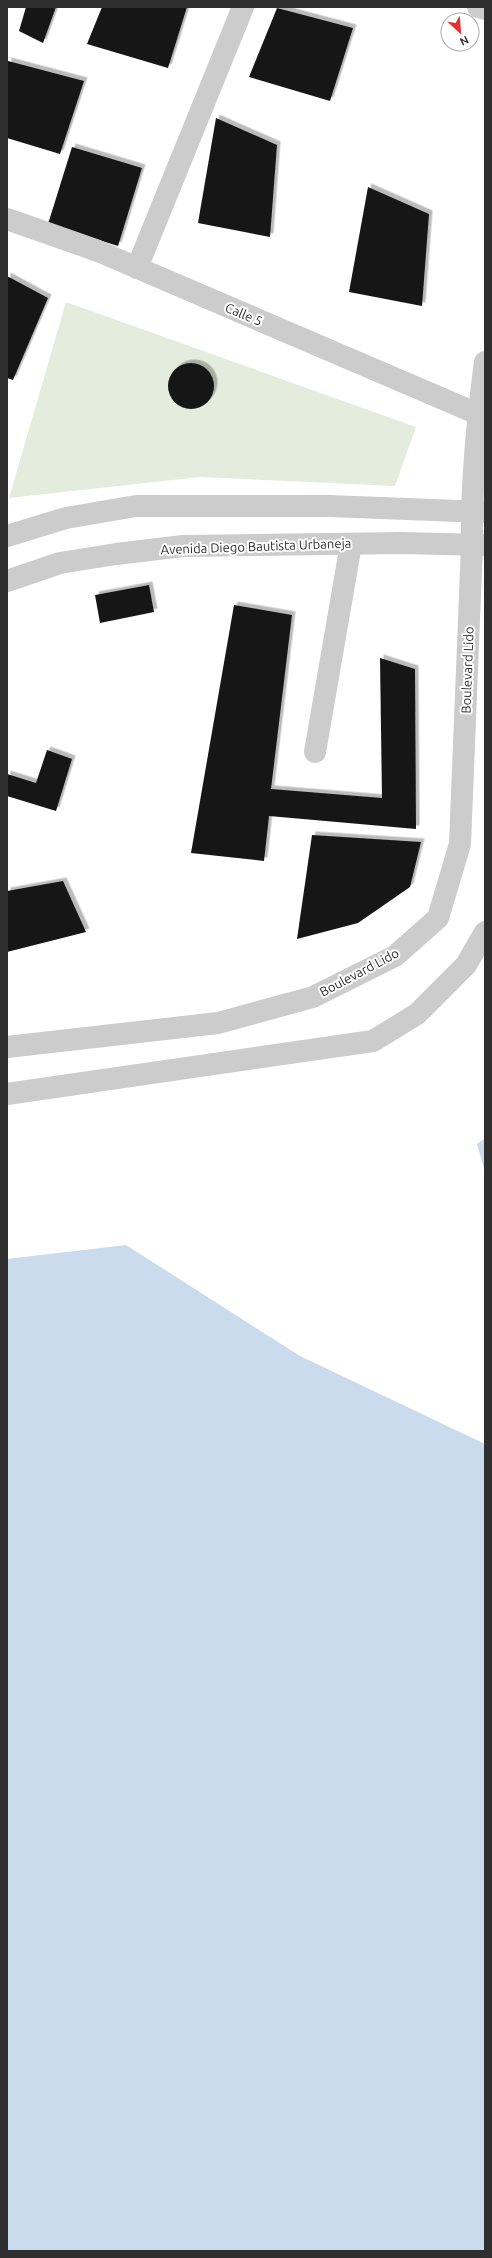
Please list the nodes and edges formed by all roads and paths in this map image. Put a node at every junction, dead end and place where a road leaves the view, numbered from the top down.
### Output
1 (243, 7) edge
2 (478, 7) edge
3 (485, 9) edge
4 (7, 219) edge
5 (137, 268) junction
6 (485, 362) edge
7 (478, 414) junction
8 (478, 512) edge
9 (7, 536) edge
10 (351, 544) junction
11 (479, 545) edge
12 (7, 581) edge
13 (314, 752) dead end
14 (485, 932) edge
15 (7, 1047) edge
16 (7, 1094) edge

1 - 5 street
2 - 3 street
4 - 5 street, Calle 5
5 - 7 street, Calle 5
6 - 7 street, Boulevard Lido
7 - 8 street, Boulevard Lido
8 - 9 street
8 - 11 street, Boulevard Lido
10 - 11 street, Avenida Diego Bautista Urbaneja
10 - 12 street, Avenida Diego Bautista Urbaneja
10 - 13 street
11 - 15 street, Boulevard Lido
14 - 16 street

